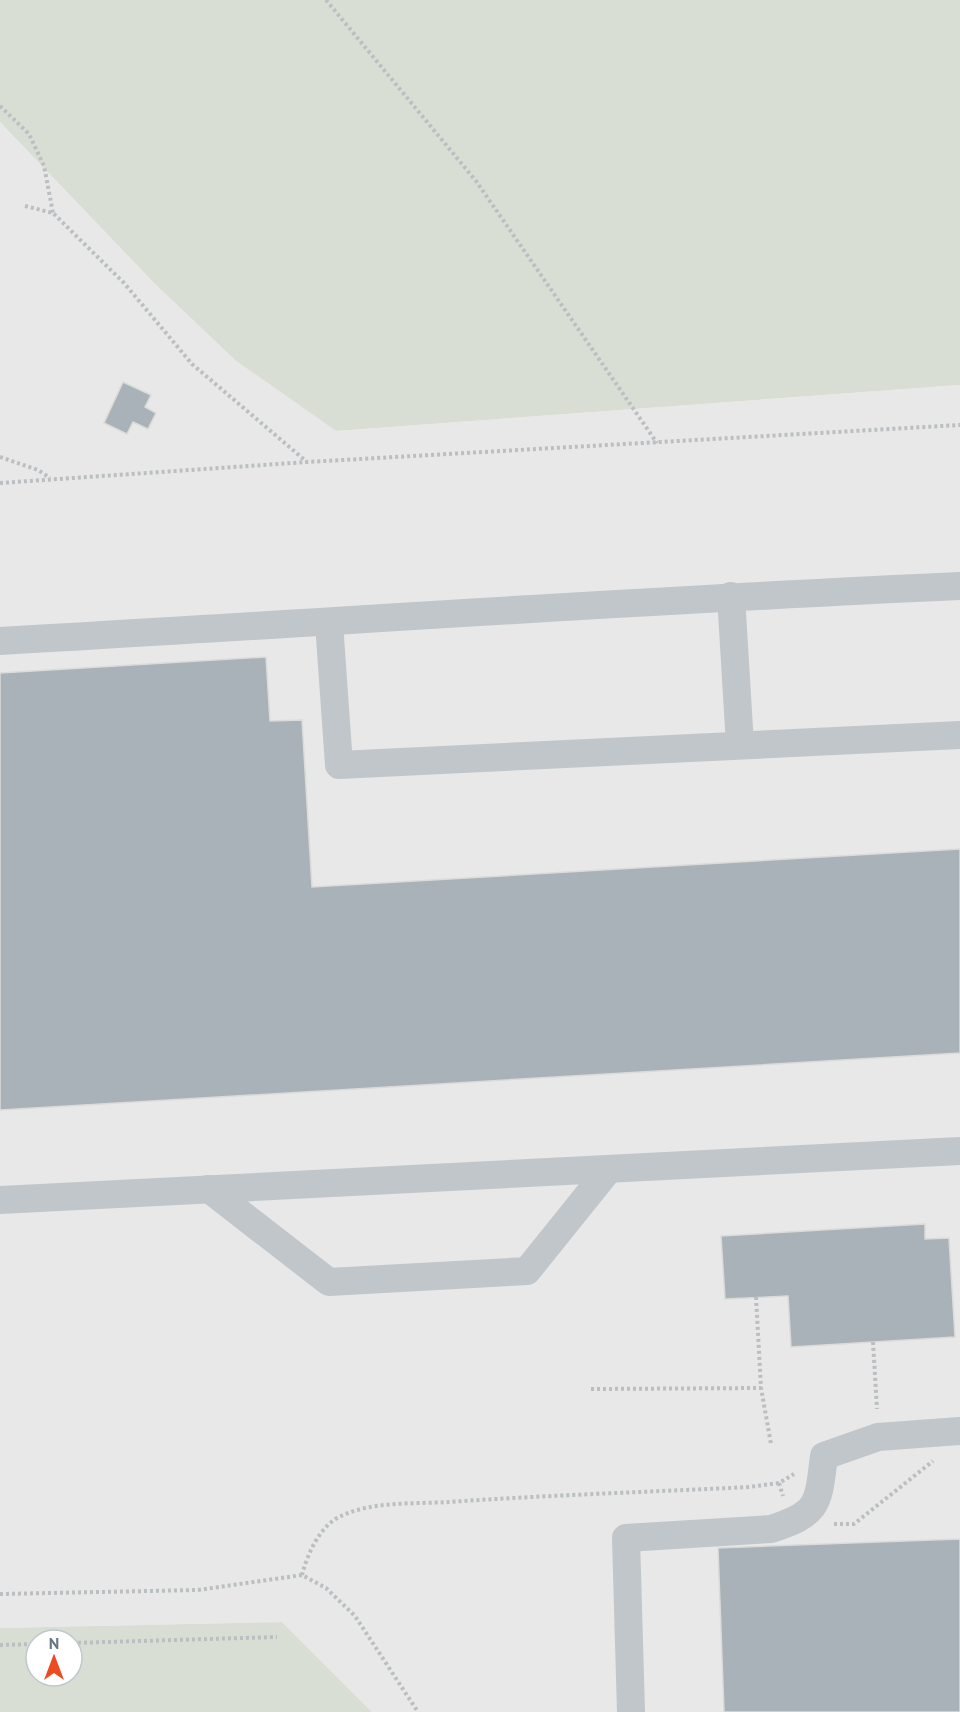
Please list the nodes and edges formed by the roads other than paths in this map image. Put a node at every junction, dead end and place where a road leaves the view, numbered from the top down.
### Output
1 (960, 585) edge
2 (731, 596) junction
3 (329, 623) junction
4 (0, 641) edge
5 (960, 735) edge
6 (740, 745) junction
7 (960, 1151) edge
8 (609, 1168) junction
9 (209, 1189) junction
10 (0, 1200) edge
11 (960, 1431) edge
12 (631, 1712) edge

1 - 2 street
2 - 3 street
2 - 6 street
3 - 4 street
3 - 6 street
5 - 6 street
7 - 8 street
8 - 9 street
8 - 9 street
9 - 10 street
11 - 12 street

